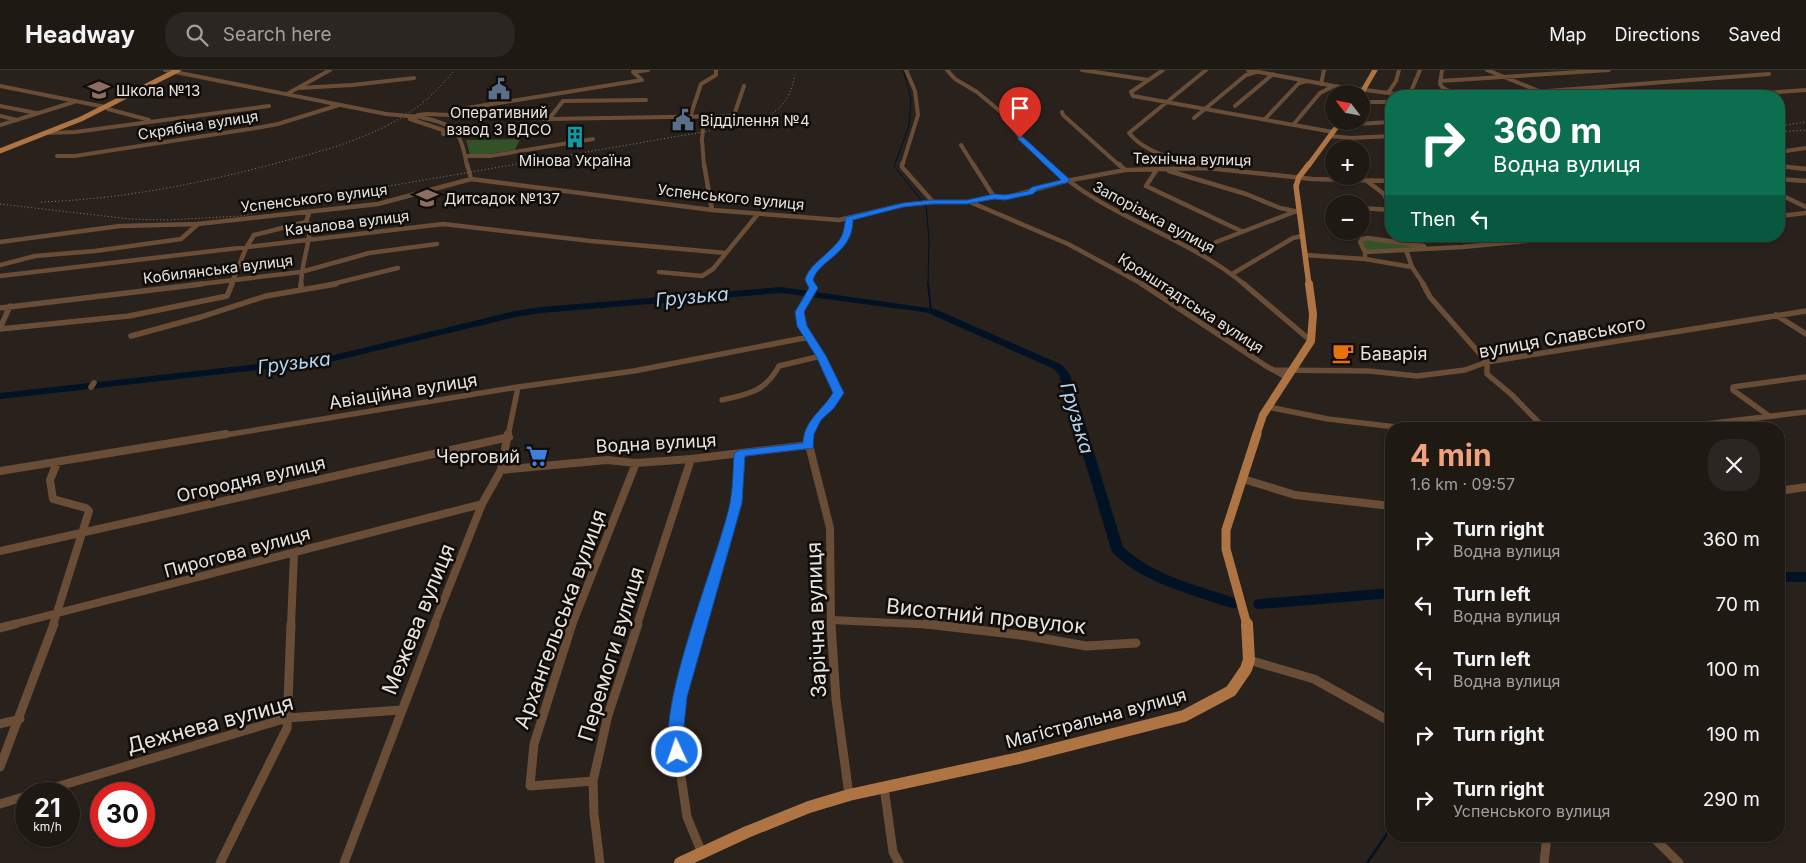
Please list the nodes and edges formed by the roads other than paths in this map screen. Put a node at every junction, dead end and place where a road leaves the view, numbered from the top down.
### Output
1 (165, 70) edge
2 (330, 70) edge
3 (648, 70) edge
4 (716, 70) edge
5 (906, 70) edge
6 (947, 70) edge
7 (1082, 70) edge
8 (1155, 70) edge
9 (1206, 70) edge
10 (1248, 70) edge
11 (1324, 70) edge
12 (1375, 70) edge
13 (1399, 70) edge
14 (1420, 70) edge
15 (1442, 70) edge
16 (1487, 70) edge
17 (1609, 70) edge
18 (177, 71) edge
19 (1162, 71) edge
20 (1259, 72) junction
21 (1274, 74) junction
22 (1769, 74) dead end
23 (1505, 77) junction
24 (414, 78) dead end
25 (1149, 80) junction
26 (1307, 81) junction
27 (1440, 81) junction
28 (1321, 84) junction
29 (1328, 85) edge
30 (1366, 85) edge
31 (0, 86) edge
32 (744, 86) dead end
33 (300, 88) junction
34 (1325, 90) edge
35 (1390, 90) edge
36 (1413, 90) edge
37 (1447, 90) edge
38 (1535, 90) edge
39 (1565, 90) edge
40 (1806, 90) edge
41 (1370, 92) edge
42 (1785, 92) edge
43 (1385, 93) edge
44 (286, 94) junction
45 (646, 100) dead end
46 (77, 102) junction
47 (1370, 102) edge
48 (1385, 102) edge
49 (1164, 103) junction
50 (339, 105) junction
51 (0, 106) edge
52 (270, 106) dead end
53 (1235, 106) dead end
54 (107, 108) junction
55 (1204, 109) junction
56 (461, 110) dead end
57 (1062, 112) dead end
58 (38, 113) junction
59 (0, 116) edge
60 (690, 117) junction
61 (704, 117) junction
62 (1194, 118) dead end
63 (549, 119) junction
64 (18, 120) junction
65 (1264, 120) junction
66 (151, 121) junction
67 (1370, 122) edge
68 (1385, 122) edge
69 (0, 125) edge
70 (1293, 125) junction
71 (1334, 130) edge
72 (458, 132) junction
73 (47, 133) junction
74 (1331, 134) junction
75 (1385, 136) edge
76 (593, 139) dead end
77 (961, 145) dead end
78 (1806, 148) edge
79 (0, 151) edge
80 (1785, 151) edge
81 (57, 156) dead end
82 (467, 156) junction
83 (1785, 166) edge
84 (1197, 168) junction
85 (1806, 168) edge
86 (1158, 169) junction
87 (1125, 170) junction
88 (1299, 178) junction
89 (471, 179) junction
90 (1325, 179) edge
91 (1785, 180) edge
92 (1066, 181) junction
93 (1370, 181) edge
94 (1385, 181) edge
95 (1806, 181) edge
96 (1370, 183) edge
97 (1385, 196) edge
98 (994, 197) junction
99 (1785, 197) edge
100 (932, 202) junction
101 (968, 202) junction
102 (1806, 207) edge
103 (1370, 209) edge
104 (712, 210) junction
105 (1385, 210) edge
106 (1299, 212) junction
107 (309, 213) junction
108 (758, 214) junction
109 (1806, 214) edge
110 (1785, 216) edge
111 (849, 218) junction
112 (306, 222) junction
113 (198, 224) junction
114 (1241, 231) junction
115 (1302, 236) junction
116 (308, 240) junction
117 (1385, 241) edge
118 (0, 242) edge
119 (1216, 242) dead end
120 (1394, 242) edge
121 (1506, 242) edge
122 (437, 244) dead end
123 (246, 248) junction
124 (1433, 248) junction
125 (1406, 250) junction
126 (1365, 252) junction
127 (726, 253) junction
128 (1305, 255) junction
129 (1365, 259) junction
130 (0, 265) edge
131 (398, 268) dead end
132 (1412, 268) junction
133 (301, 272) junction
134 (659, 272) dead end
135 (1232, 274) junction
136 (0, 276) edge
137 (234, 280) junction
138 (301, 290) junction
139 (10, 306) junction
140 (0, 308) edge
141 (1806, 311) edge
142 (1776, 315) junction
143 (0, 328) edge
144 (1806, 334) edge
145 (131, 336) dead end
146 (810, 338) junction
147 (1311, 340) junction
148 (821, 356) junction
149 (1486, 362) junction
150 (1274, 370) joint
151 (1290, 375) junction
152 (1806, 377) edge
153 (518, 387) junction
154 (722, 400) dead end
155 (1268, 407) junction
156 (1806, 412) edge
157 (1769, 416) junction
158 (1538, 422) edge
159 (1721, 422) edge
160 (1385, 426) edge
161 (509, 437) junction
162 (809, 446) junction
163 (740, 453) junction
164 (691, 459) junction
165 (57, 463) junction
166 (636, 463) junction
167 (501, 470) junction
168 (0, 471) edge
169 (1243, 479) junction
170 (1806, 487) edge
171 (1785, 490) edge
172 (482, 504) junction
173 (1385, 506) edge
174 (83, 533) junction
175 (0, 550) edge
176 (294, 553) junction
177 (57, 615) junction
178 (831, 620) junction
179 (0, 628) edge
180 (1136, 643) dead end
181 (1249, 660) junction
182 (401, 710) junction
183 (287, 718) junction
184 (20, 719) junction
185 (1385, 719) edge
186 (0, 724) edge
187 (0, 767) edge
188 (593, 781) junction
189 (74, 782) edge
190 (884, 787) junction
191 (849, 795) junction
192 (15, 799) edge
193 (0, 804) edge
194 (1547, 842) edge
195 (1658, 842) edge
196 (702, 853) junction
197 (220, 863) edge
198 (344, 863) edge
199 (600, 863) edge
200 (680, 863) edge
201 (899, 863) edge
202 (1544, 863) edge
203 (1679, 863) edge

1 - 18 street
2 - 33 street
3 - 56 street
4 - 60 street
5 - 100 street
6 - 92 street, Запорізька вулиця
7 - 25 street
8 - 19 street
9 - 49 street
10 - 20 street
11 - 28 street
12 - 30 main road
13 - 35 street
14 - 36 street
15 - 27 street
16 - 23 street
17 - 23 street
18 - 44 street
18 - 54 main road
19 - 25 street
20 - 21 street
20 - 55 street
21 - 26 street
21 - 53 street
22 - 39 street
23 - 27 street
23 - 38 street
24 - 33 street
25 - 49 street
26 - 28 street
26 - 65 street
27 - 37 street
28 - 29 street
31 - 46 street
32 - 61 street
33 - 44 street
34 - 70 street
40 - 42 street
41 - 43 street
44 - 50 street
45 - 63 street
46 - 54 street
46 - 58 street
47 - 48 street
49 - 55 street
49 - 84 street
50 - 72 street, bridge
50 - 81 street, Скрябіна вулиця
51 - 58 street
52 - 66 street
54 - 66 street
54 - 73 main road
55 - 62 street
55 - 65 street
57 - 87 street
58 - 64 street
59 - 64 street
60 - 61 street
60 - 63 street
61 - 104 street
63 - 72 street
64 - 69 street
65 - 70 street
66 - 73 street
67 - 68 street
70 - 74 street
71 - 74 main road
72 - 82 street
73 - 79 main road
74 - 75 street
74 - 88 main road
76 - 82 street
77 - 98 street
78 - 80 street
82 - 89 street
83 - 85 street
84 - 86 street, Технічна вулиця
84 - 88 street, Технічна вулиця
86 - 87 street, Технічна вулиця
86 - 106 street
86 - 114 street
87 - 92 street, Технічна вулиця
88 - 90 street, Технічна вулиця
88 - 106 main road
89 - 104 street, Успенського вулиця
89 - 107 street, Успенського вулиця
91 - 95 street
92 - 98 street, Технічна вулиця
92 - 135 street, Запорізька вулиця
93 - 94 street, Технічна вулиця
96 - 97 street
98 - 101 street, Технічна вулиця
99 - 102 street
100 - 101 street, Успенського вулиця
100 - 111 street, Успенського вулиця
101 - 150 street, Кронштадтська вулиця
103 - 105 street
104 - 108 street, Успенського вулиця
106 - 114 street
106 - 115 main road
107 - 112 street
107 - 113 street, Успенського вулиця
108 - 111 street, Успенського вулиця
108 - 127 street
109 - 110 street
111 - 146 street
112 - 116 street
112 - 123 street
113 - 118 street, Успенського вулиця
113 - 130 street
114 - 119 street
115 - 128 main road
115 - 135 street
116 - 123 street, Качалова вулиця
116 - 127 street, Качалова вулиця
116 - 133 street
117 - 126 street
120 - 124 street
121 - 124 street
122 - 133 street, Кобилянська вулиця
123 - 136 street, Качалова вулиця
123 - 137 street
124 - 125 street
125 - 126 street
125 - 132 street
126 - 129 street
127 - 134 street
128 - 129 street
128 - 147 main road
129 - 132 street
131 - 138 street
132 - 149 street
133 - 137 street, Кобилянська вулиця
133 - 138 street
135 - 147 street, Запорізька вулиця
137 - 139 street, Кобилянська вулиця
137 - 143 street
138 - 145 street
139 - 140 street, Кобилянська вулиця
139 - 143 street
141 - 142 street, вулиця Славського
142 - 144 street
142 - 149 street, вулиця Славського
146 - 148 street
146 - 153 street, Авіаційна вулиця
147 - 151 main road
148 - 154 street
148 - 162 street
149 - 151 street, вулиця Славського
149 - 158 street
150 - 151 street, вулиця Славського
151 - 155 main road
152 - 157 street
153 - 161 street, Межева вулиця
153 - 165 street, Авіаційна вулиця
155 - 160 street
155 - 169 main road
156 - 157 street
157 - 159 street
161 - 167 street, Межева вулиця
161 - 174 street, Огородня вулиця
162 - 163 street, Водна вулиця
162 - 178 street, Зарічна вулиця
163 - 164 street, Водна вулиця
163 - 196 street
164 - 166 street, Водна вулиця
164 - 188 street, Перемоги вулиця
165 - 168 street, Авіаційна вулиця
165 - 174 street
166 - 167 street, Водна вулиця
166 - 188 street, Архангельська вулиця
167 - 172 street, Межева вулиця
169 - 173 street
169 - 181 main road
170 - 171 street
172 - 176 street, Пирогова вулиця
172 - 182 street, Межева вулиця
174 - 175 street, Огородня вулиця
174 - 177 street
176 - 177 street, Пирогова вулиця
176 - 183 street
177 - 179 street, Пирогова вулиця
177 - 184 street
178 - 180 street, Висотний провулок
178 - 191 street, Зарічна вулиця
181 - 185 street
181 - 190 main road, Магістральна вулиця
182 - 183 street, Дежнева вулиця
182 - 198 street, Межева вулиця
183 - 189 street, Дежнева вулиця
183 - 197 street
184 - 186 street
184 - 187 street
188 - 199 street, Перемоги вулиця
190 - 191 main road, Магістральна вулиця
190 - 201 street
191 - 196 main road, Магістральна вулиця
192 - 193 street
194 - 202 street
195 - 203 street
196 - 200 main road, Магістральна вулиця

